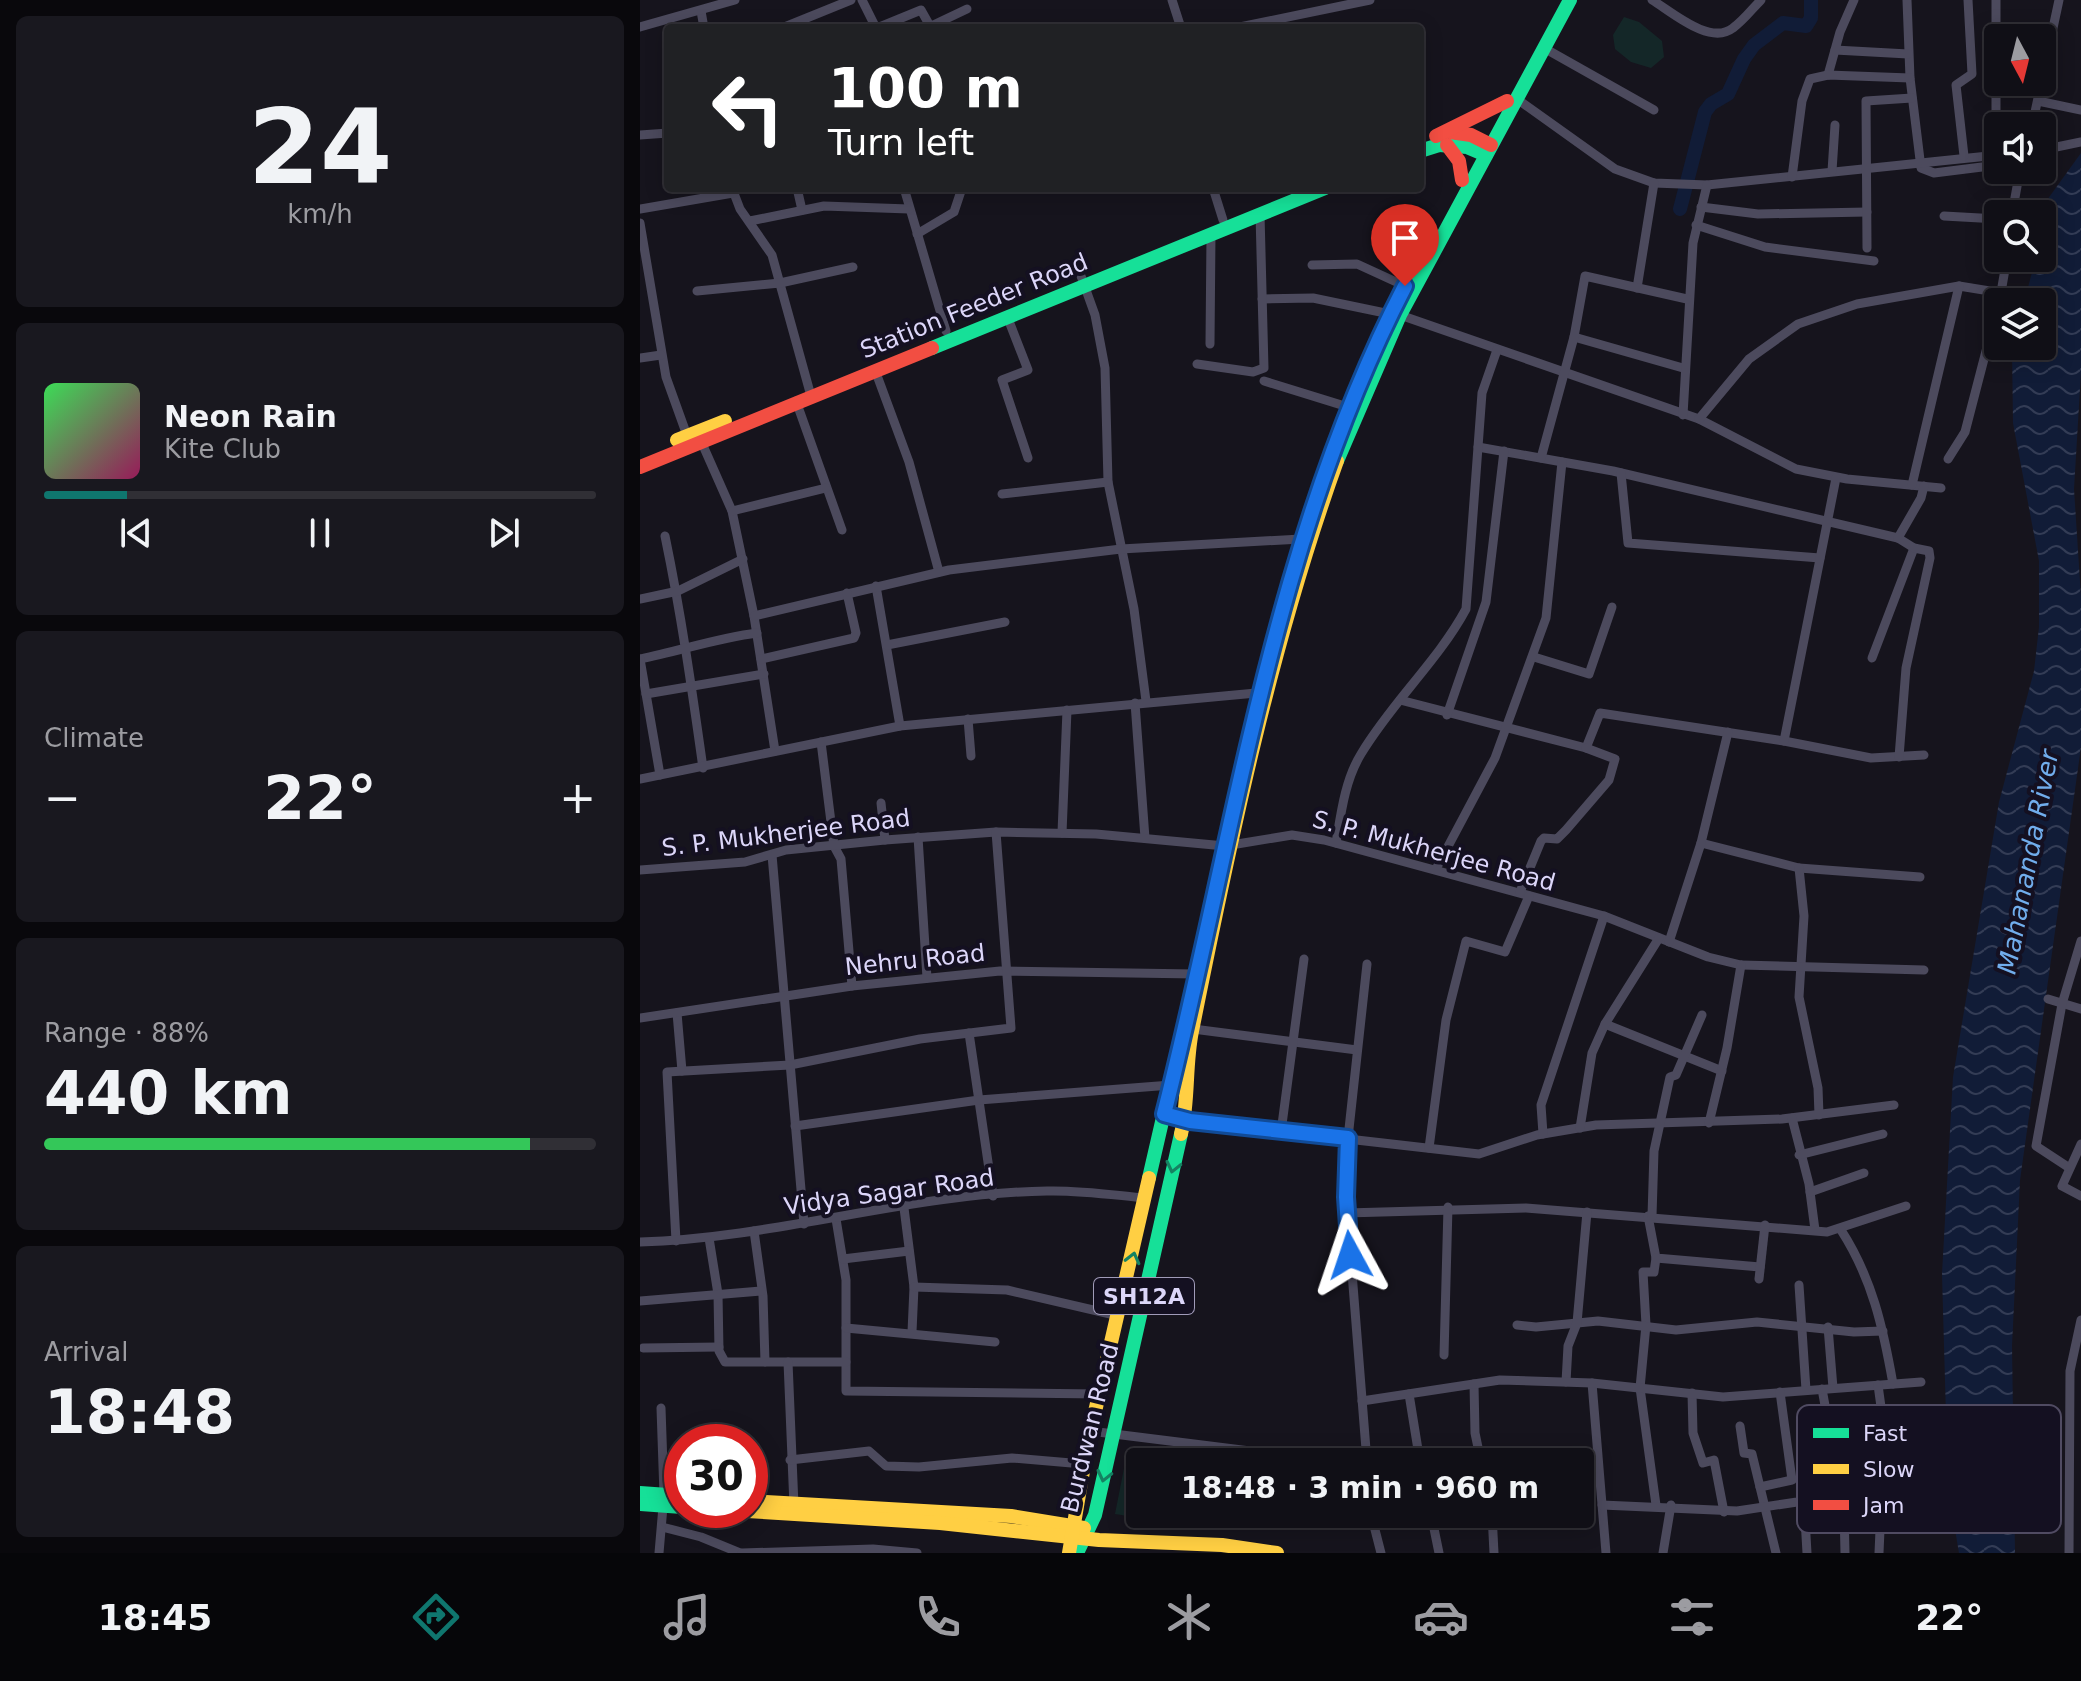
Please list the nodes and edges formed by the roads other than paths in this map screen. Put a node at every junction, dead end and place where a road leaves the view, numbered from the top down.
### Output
1 (851, 0) edge
2 (862, 0) edge
3 (1172, 0) edge
4 (1370, 0) edge
5 (1570, 0) edge
6 (1652, 0) edge
7 (1761, 0) edge
8 (1854, 0) edge
9 (1907, 0) edge
10 (1968, 0) edge
11 (1996, 0) edge
12 (2059, 0) edge
13 (730, 1) edge
14 (967, 9) dead end
15 (1559, 9) edge
16 (701, 11) junction
17 (703, 24) edge
18 (792, 24) edge
19 (875, 24) edge
20 (887, 24) edge
21 (927, 24) edge
22 (934, 24) edge
23 (1180, 24) edge
24 (1254, 24) edge
25 (640, 27) edge
26 (1544, 48) junction
27 (1835, 50) junction
28 (1908, 54) junction
29 (1828, 75) junction
30 (1910, 78) junction
31 (1912, 98) junction
32 (1512, 100) junction
33 (2038, 101) junction
34 (1654, 110) dead end
35 (2081, 110) edge
36 (1996, 112) edge
37 (2035, 112) edge
38 (1835, 125) dead end
39 (664, 133) edge
40 (640, 135) edge
41 (1443, 139) junction
42 (1424, 141) edge
43 (2081, 142) edge
44 (2056, 147) edge
45 (1485, 148) junction
46 (1424, 149) edge
47 (1984, 155) edge
48 (1964, 156) junction
49 (1919, 161) junction
50 (1867, 167) junction
51 (1984, 167) edge
52 (1832, 171) junction
53 (1792, 177) junction
54 (1462, 180) junction
55 (1654, 183) junction
56 (1707, 185) junction
57 (722, 192) edge
58 (733, 192) edge
59 (798, 192) edge
60 (905, 192) edge
61 (961, 192) edge
62 (1214, 192) edge
63 (1293, 192) edge
64 (1315, 192) edge
65 (1701, 207) junction
66 (640, 209) edge
67 (909, 209) junction
68 (802, 210) junction
69 (1867, 212) junction
70 (1260, 214) junction
71 (1944, 216) dead end
72 (1984, 218) edge
73 (1223, 220) junction
74 (750, 221) junction
75 (640, 223) edge
76 (1696, 225) junction
77 (917, 234) junction
78 (1211, 234) junction
79 (1867, 248) dead end
80 (1874, 261) dead end
81 (1312, 265) dead end
82 (853, 267) dead end
83 (1083, 280) junction
84 (780, 283) junction
85 (645, 285) edge
86 (1405, 286) junction
87 (1959, 286) junction
88 (1637, 288) junction
89 (697, 291) dead end
90 (1984, 295) edge
91 (1262, 299) junction
92 (1687, 299) junction
93 (1395, 315) junction
94 (1007, 316) junction
95 (946, 331) junction
96 (1574, 337) junction
97 (1210, 344) dead end
98 (1497, 350) junction
99 (661, 355) junction
100 (640, 358) edge
101 (1984, 360) edge
102 (1197, 364) dead end
103 (1683, 368) junction
104 (875, 370) junction
105 (1563, 373) junction
106 (1264, 381) dead end
107 (810, 391) junction
108 (796, 401) junction
109 (1348, 407) junction
110 (1683, 415) junction
111 (1699, 419) junction
112 (693, 441) junction
113 (1478, 447) junction
114 (1504, 451) junction
115 (640, 456) edge
116 (1028, 458) dead end
117 (1541, 458) junction
118 (1948, 459) dead end
119 (1562, 462) junction
120 (640, 467) edge
121 (1621, 473) junction
122 (1836, 478) junction
123 (1108, 482) junction
124 (1912, 485) junction
125 (1924, 486) junction
126 (826, 488) junction
127 (1941, 488) dead end
128 (1002, 494) dead end
129 (732, 511) junction
130 (1827, 522) junction
131 (842, 530) dead end
132 (665, 536) dead end
133 (1898, 538) junction
134 (1301, 539) junction
135 (1914, 548) junction
136 (1121, 549) junction
137 (1820, 558) junction
138 (743, 559) junction
139 (939, 572) junction
140 (876, 586) junction
141 (678, 591) junction
142 (847, 593) junction
143 (640, 599) edge
144 (1612, 607) dead end
145 (754, 616) junction
146 (1005, 622) dead end
147 (757, 633) junction
148 (887, 645) junction
149 (683, 650) junction
150 (1534, 657) junction
151 (1872, 658) dead end
152 (640, 659) edge
153 (761, 659) junction
154 (764, 674) junction
155 (691, 685) junction
156 (1264, 692) junction
157 (646, 694) junction
158 (1400, 700) junction
159 (1146, 701) junction
160 (1135, 703) junction
161 (1067, 710) junction
162 (1447, 715) junction
163 (968, 719) junction
164 (900, 726) junction
165 (1506, 727) junction
166 (1728, 732) junction
167 (1784, 741) junction
168 (821, 742) junction
169 (1586, 748) junction
170 (775, 751) junction
171 (1924, 755) dead end
172 (971, 756) dead end
173 (1899, 757) junction
174 (703, 768) junction
175 (660, 775) junction
176 (640, 779) edge
177 (881, 803) dead end
178 (996, 832) junction
179 (1062, 833) junction
180 (918, 837) junction
181 (1145, 838) junction
182 (885, 840) junction
183 (1336, 843) junction
184 (1701, 843) junction
185 (834, 846) junction
186 (1230, 846) junction
187 (772, 855) junction
188 (1799, 868) junction
189 (1436, 869) junction
190 (640, 870) edge
191 (1920, 877) dead end
192 (1524, 894) junction
193 (1604, 916) junction
194 (1664, 940) junction
195 (2081, 941) edge
196 (1304, 959) dead end
197 (1367, 964) dead end
198 (1741, 965) junction
199 (1801, 968) junction
200 (1924, 970) dead end
201 (1007, 972) junction
202 (1200, 974) junction
203 (927, 978) junction
204 (852, 986) junction
205 (784, 996) junction
206 (2048, 999) dead end
207 (2062, 1004) junction
208 (2081, 1009) edge
209 (677, 1013) junction
210 (1702, 1015) dead end
211 (640, 1018) edge
212 (1605, 1024) junction
213 (1193, 1029) junction
214 (969, 1033) junction
215 (1293, 1041) junction
216 (1357, 1050) junction
217 (1684, 1056) junction
218 (790, 1065) junction
219 (682, 1071) junction
220 (1722, 1071) junction
221 (1171, 1085) junction
222 (979, 1100) junction
223 (1894, 1105) dead end
224 (1164, 1114) junction
225 (1819, 1115) junction
226 (1792, 1118) junction
227 (1184, 1120) junction
228 (1709, 1123) junction
229 (1659, 1124) junction
230 (795, 1126) junction
231 (1580, 1128) junction
232 (1281, 1132) junction
233 (1543, 1134) junction
234 (1883, 1134) dead end
235 (1348, 1138) junction
236 (2081, 1144) edge
237 (1429, 1148) junction
238 (1799, 1155) junction
239 (2068, 1167) junction
240 (1864, 1173) dead end
241 (1810, 1192) junction
242 (993, 1196) junction
243 (2081, 1196) edge
244 (1145, 1198) junction
245 (1906, 1206) dead end
246 (1448, 1207) junction
247 (904, 1208) junction
248 (1587, 1212) junction
249 (1346, 1213) junction
250 (1650, 1216) junction
251 (836, 1219) junction
252 (804, 1224) junction
253 (1765, 1225) junction
254 (1815, 1230) junction
255 (1841, 1230) junction
256 (754, 1231) junction
257 (709, 1238) junction
258 (676, 1241) junction
259 (640, 1242) edge
260 (909, 1251) junction
261 (1656, 1258) junction
262 (843, 1259) junction
263 (1760, 1267) junction
264 (1759, 1279) dead end
265 (1799, 1285) dead end
266 (914, 1287) junction
267 (761, 1291) junction
268 (718, 1294) junction
269 (640, 1301) edge
270 (1119, 1316) junction
271 (2081, 1320) edge
272 (1577, 1323) junction
273 (1517, 1325) dead end
274 (1646, 1325) junction
275 (1801, 1327) junction
276 (1828, 1327) junction
277 (846, 1328) junction
278 (1883, 1331) junction
279 (912, 1332) junction
280 (995, 1342) dead end
281 (719, 1347) junction
282 (643, 1348) dead end
283 (1444, 1355) dead end
284 (765, 1362) junction
285 (788, 1362) junction
286 (846, 1362) junction
287 (1566, 1382) junction
288 (1921, 1382) dead end
289 (1592, 1383) junction
290 (1474, 1384) junction
291 (1893, 1384) junction
292 (1878, 1385) junction
293 (1640, 1388) junction
294 (1827, 1389) junction
295 (1806, 1390) junction
296 (1780, 1392) junction
297 (1692, 1393) junction
298 (1100, 1394) junction
299 (1409, 1394) junction
300 (1362, 1401) junction
301 (1829, 1405) edge
302 (1881, 1405) edge
303 (661, 1408) dead end
304 (1740, 1426) dead end
305 (1090, 1431) junction
306 (1113, 1435) junction
307 (1224, 1448) edge
308 (1366, 1448) edge
309 (1418, 1448) edge
310 (1478, 1448) edge
311 (790, 1460) junction
312 (1083, 1464) junction
313 (1760, 1487) junction
314 (640, 1493) edge
315 (664, 1500) junction
316 (1797, 1502) edge
317 (640, 1504) edge
318 (768, 1504) edge
319 (1602, 1505) junction
320 (1656, 1505) junction
321 (1671, 1505) junction
322 (1765, 1507) junction
323 (794, 1508) junction
324 (768, 1509) edge
325 (1724, 1512) junction
326 (662, 1527) junction
327 (1375, 1528) edge
328 (1434, 1528) edge
329 (1493, 1528) edge
330 (1806, 1533) edge
331 (1845, 1533) edge
332 (1880, 1533) edge
333 (1083, 1534) junction
334 (659, 1553) edge
335 (741, 1553) edge
336 (917, 1553) edge
337 (1069, 1553) edge
338 (1077, 1553) edge
339 (1275, 1553) edge
340 (1381, 1553) edge
341 (1439, 1553) edge
342 (1494, 1553) edge
343 (1606, 1553) edge
344 (1663, 1553) edge
345 (1776, 1553) edge
346 (1807, 1553) edge
347 (1845, 1553) edge
348 (1879, 1553) edge
349 (2069, 1553) edge

1 - 18 street
2 - 19 street
3 - 23 street
4 - 24 street
5 - 15 main road, Burdwan Road / SH12A
6 - 7 street
8 - 27 street
9 - 28 street
10 - 48 street
11 - 36 street
12 - 33 street
13 - 16 street
14 - 22 street
15 - 26 main road, Burdwan Road / SH12A
15 - 32 main road, Burdwan Road / SH12A
16 - 17 street
16 - 25 street
20 - 21 street
26 - 32 main road, Burdwan Road / SH12A
26 - 34 street
27 - 28 street
27 - 29 street
28 - 30 street
29 - 30 street
29 - 53 street
30 - 31 street
31 - 49 street
31 - 50 street
32 - 41 main road
32 - 45 main road, Burdwan Road / SH12A
32 - 55 street
33 - 35 street
33 - 37 street
38 - 52 street
39 - 40 street
41 - 42 main road
41 - 45 main road
41 - 46 main road
41 - 54 main road
43 - 44 street
45 - 54 main road, Burdwan Road / SH12A
45 - 93 main road, Burdwan Road / SH12A
47 - 48 street
48 - 49 street
49 - 50 street
49 - 51 street
50 - 52 street
50 - 69 street
52 - 53 street
53 - 56 street
54 - 86 main road, Burdwan Road / SH12A
55 - 56 street
55 - 88 street
56 - 65 street
57 - 66 street
58 - 74 street
59 - 68 street
60 - 67 street
61 - 77 street
62 - 73 street
63 - 73 main road, Station Feeder Road
64 - 70 main road, Station Feeder Road
65 - 69 street
65 - 76 street
67 - 68 street
67 - 77 street
68 - 74 street
69 - 79 street
70 - 78 main road, Station Feeder Road
70 - 91 street
71 - 72 street
73 - 83 main road, Station Feeder Road
74 - 84 street
75 - 85 street
76 - 80 street
76 - 92 street
77 - 95 street
78 - 83 main road, Station Feeder Road
78 - 97 street
81 - 86 street
82 - 84 street
83 - 94 main road, Station Feeder Road
83 - 95 main road, Station Feeder Road
83 - 123 street
84 - 89 street
84 - 107 street
85 - 99 street
86 - 93 main road, Burdwan Road / SH12A
87 - 90 street
87 - 111 street
87 - 124 street
88 - 92 street
88 - 96 street
91 - 93 street
91 - 102 street
92 - 103 street
93 - 98 street
93 - 109 main road, Burdwan Road / SH12A
93 - 156 main road, Burdwan Road / SH12A
94 - 104 main road, Station Feeder Road
94 - 116 street
95 - 107 main road, Station Feeder Road
96 - 103 street
96 - 105 street
98 - 105 street
98 - 113 street
99 - 100 street
99 - 112 street
101 - 118 street
103 - 110 street
104 - 107 main road, Station Feeder Road
104 - 139 street
105 - 110 street
105 - 117 street
106 - 109 street
107 - 108 main road, Station Feeder Road
107 - 112 main road, Station Feeder Road
108 - 112 main road, Station Feeder Road
108 - 126 street
109 - 134 main road, Burdwan Road / SH12A
110 - 111 street
111 - 122 street
112 - 115 main road, Station Feeder Road
112 - 120 main road, Station Feeder Road
112 - 129 street
113 - 114 street
113 - 158 street
114 - 117 street
114 - 162 street
117 - 119 street
119 - 121 street
119 - 150 street
121 - 130 street
121 - 137 street
122 - 124 street
122 - 130 street
123 - 128 street
123 - 136 street
124 - 125 street
125 - 127 street
125 - 133 street
126 - 129 street
126 - 131 street
129 - 138 street
130 - 133 street
130 - 137 street
132 - 141 street
133 - 135 street
134 - 136 street
134 - 156 main road, Burdwan Road / SH12A
135 - 151 street
135 - 173 street
136 - 139 street
136 - 159 street
137 - 167 street
138 - 141 street
138 - 145 street
139 - 140 street
140 - 142 street
140 - 148 street
141 - 143 street
141 - 149 street
142 - 145 street
142 - 153 street
144 - 150 street
145 - 147 street
146 - 148 street
147 - 149 street
147 - 153 street
148 - 164 street
149 - 152 street
149 - 155 street
150 - 165 street
152 - 157 street
153 - 154 street
154 - 155 street
154 - 170 street
155 - 157 street
155 - 174 street
156 - 159 street
156 - 186 main road, Burdwan Road / SH12A
157 - 175 street
158 - 162 street
158 - 183 street
159 - 160 street
160 - 161 street
160 - 181 street
161 - 163 street
161 - 179 street
162 - 165 street
163 - 164 street
163 - 172 street
164 - 168 street
165 - 169 street
165 - 189 street
166 - 167 street
166 - 169 street
166 - 184 street
167 - 173 street
168 - 170 street
168 - 185 street
169 - 192 street
170 - 174 street
171 - 173 street
174 - 175 street
175 - 176 street
177 - 182 street
178 - 179 street, S. P. Mukherjee Road
178 - 180 street, S. P. Mukherjee Road
178 - 201 street
179 - 181 street, S. P. Mukherjee Road
180 - 182 street, S. P. Mukherjee Road
180 - 203 street
181 - 186 street, S. P. Mukherjee Road
182 - 185 street, S. P. Mukherjee Road
183 - 186 street, S. P. Mukherjee Road
183 - 189 street, S. P. Mukherjee Road
184 - 188 street
184 - 194 street
185 - 187 street, S. P. Mukherjee Road
185 - 204 street
186 - 202 main road, Burdwan Road / SH12A
187 - 190 street, S. P. Mukherjee Road
187 - 205 street
188 - 191 street
188 - 199 street
189 - 192 street, S. P. Mukherjee Road
192 - 193 street, S. P. Mukherjee Road
192 - 237 street
193 - 194 street, S. P. Mukherjee Road
193 - 233 street
194 - 198 street, S. P. Mukherjee Road
194 - 212 street
195 - 207 street
196 - 215 street
197 - 216 street
198 - 199 street, S. P. Mukherjee Road
198 - 220 street
199 - 200 street, S. P. Mukherjee Road
199 - 225 street
201 - 202 street, Nehru Road
201 - 203 street, Nehru Road
201 - 214 street
202 - 213 main road, Burdwan Road / SH12A
202 - 221 main road, Burdwan Road / SH12A
203 - 204 street, Nehru Road
204 - 205 street, Nehru Road
205 - 209 street, Nehru Road
205 - 218 street
206 - 207 street
207 - 208 street
207 - 239 street
209 - 211 street, Nehru Road
209 - 219 street
210 - 217 street
212 - 217 street
212 - 231 street
213 - 215 street
213 - 227 main road, Burdwan Road / SH12A
214 - 218 street
214 - 222 street
215 - 216 street
215 - 232 street
216 - 235 street
217 - 220 street
217 - 229 street
218 - 219 street
218 - 230 street
219 - 258 street
220 - 228 street
221 - 222 street
221 - 224 main road, Burdwan Road / SH12A
222 - 230 street
222 - 242 street
223 - 225 street
224 - 227 street
224 - 244 main road, Burdwan Road / SH12A
225 - 226 street
226 - 228 street
226 - 238 street
227 - 232 street
227 -> 306 main road, Burdwan Road / SH12A
228 - 229 street
229 - 231 street
229 - 250 street
230 - 252 street
231 - 233 street
232 - 235 street
233 - 237 street
234 - 238 street
235 - 237 street
235 - 249 street
236 - 239 street
238 - 241 street
239 - 243 street
240 - 241 street
241 - 254 street
242 - 244 street, Vidya Sagar Road
242 - 247 street, Vidya Sagar Road
270 -> 244 main road, Burdwan Road / SH12A
245 - 255 street
246 - 248 street
246 - 249 street
246 - 283 street
247 - 251 street, Vidya Sagar Road
247 - 260 street
248 - 250 street
248 - 272 street
249 - 300 street
250 - 253 street
250 - 261 street
251 - 252 street, Vidya Sagar Road
251 - 262 street
252 - 256 street, Vidya Sagar Road
253 - 254 street
253 - 263 street
254 - 255 street
255 - 278 street
256 - 257 street, Vidya Sagar Road
256 - 267 street
257 - 258 street, Vidya Sagar Road
257 - 268 street
258 - 259 street, Vidya Sagar Road
260 - 262 street
260 - 266 street
261 - 263 street
261 - 274 street
262 - 277 street
263 - 264 street
265 - 275 street
266 - 270 street
266 - 279 street
267 - 268 street
267 - 284 street
268 - 269 street
268 - 281 street
270 - 298 main road, Burdwan Road / SH12A
271 - 349 street
272 - 273 street
272 - 274 street
272 - 287 street
274 - 275 street
274 - 293 street
275 - 276 street
275 - 295 street
276 - 278 street
276 - 294 street
277 - 279 street
277 - 286 street
278 - 291 street
279 - 280 street
281 - 282 street
281 - 284 street
284 - 285 street
285 - 286 street
285 - 311 street
286 - 298 street
287 - 289 street
287 - 290 street
288 - 291 street
289 - 293 street
289 - 319 street
290 - 299 street
290 - 310 street
291 - 292 street
292 - 294 street
292 - 302 street
293 - 297 street
293 - 320 street
294 - 295 street
294 - 301 street
295 - 296 street
296 - 297 street
296 - 313 street
297 - 325 street
298 - 305 main road, Burdwan Road / SH12A
299 - 300 street
299 - 309 street
300 - 308 street
303 - 315 street
304 - 313 street
305 - 306 street
305 - 312 main road, Burdwan Road / SH12A
306 - 307 street
306 -> 333 main road, Burdwan Road / SH12A
311 - 312 street
311 - 323 street
312 - 333 main road, Burdwan Road / SH12A
313 - 322 street
314 - 315 main road
315 - 317 main road
315 - 326 street
316 - 322 street
318 - 323 main road
319 - 320 street
319 - 343 street
320 - 321 street
321 - 325 street
321 - 344 street
322 - 325 street
322 - 345 street
323 - 324 main road
323 - 333 main road
326 - 334 street
326 - 335 street
327 - 340 street
328 - 341 street
329 - 342 street
330 - 346 street
331 - 347 street
332 - 348 street
333 - 337 main road, Burdwan Road / SH12A
333 - 338 main road, Burdwan Road / SH12A
333 - 339 main road
335 - 336 street

